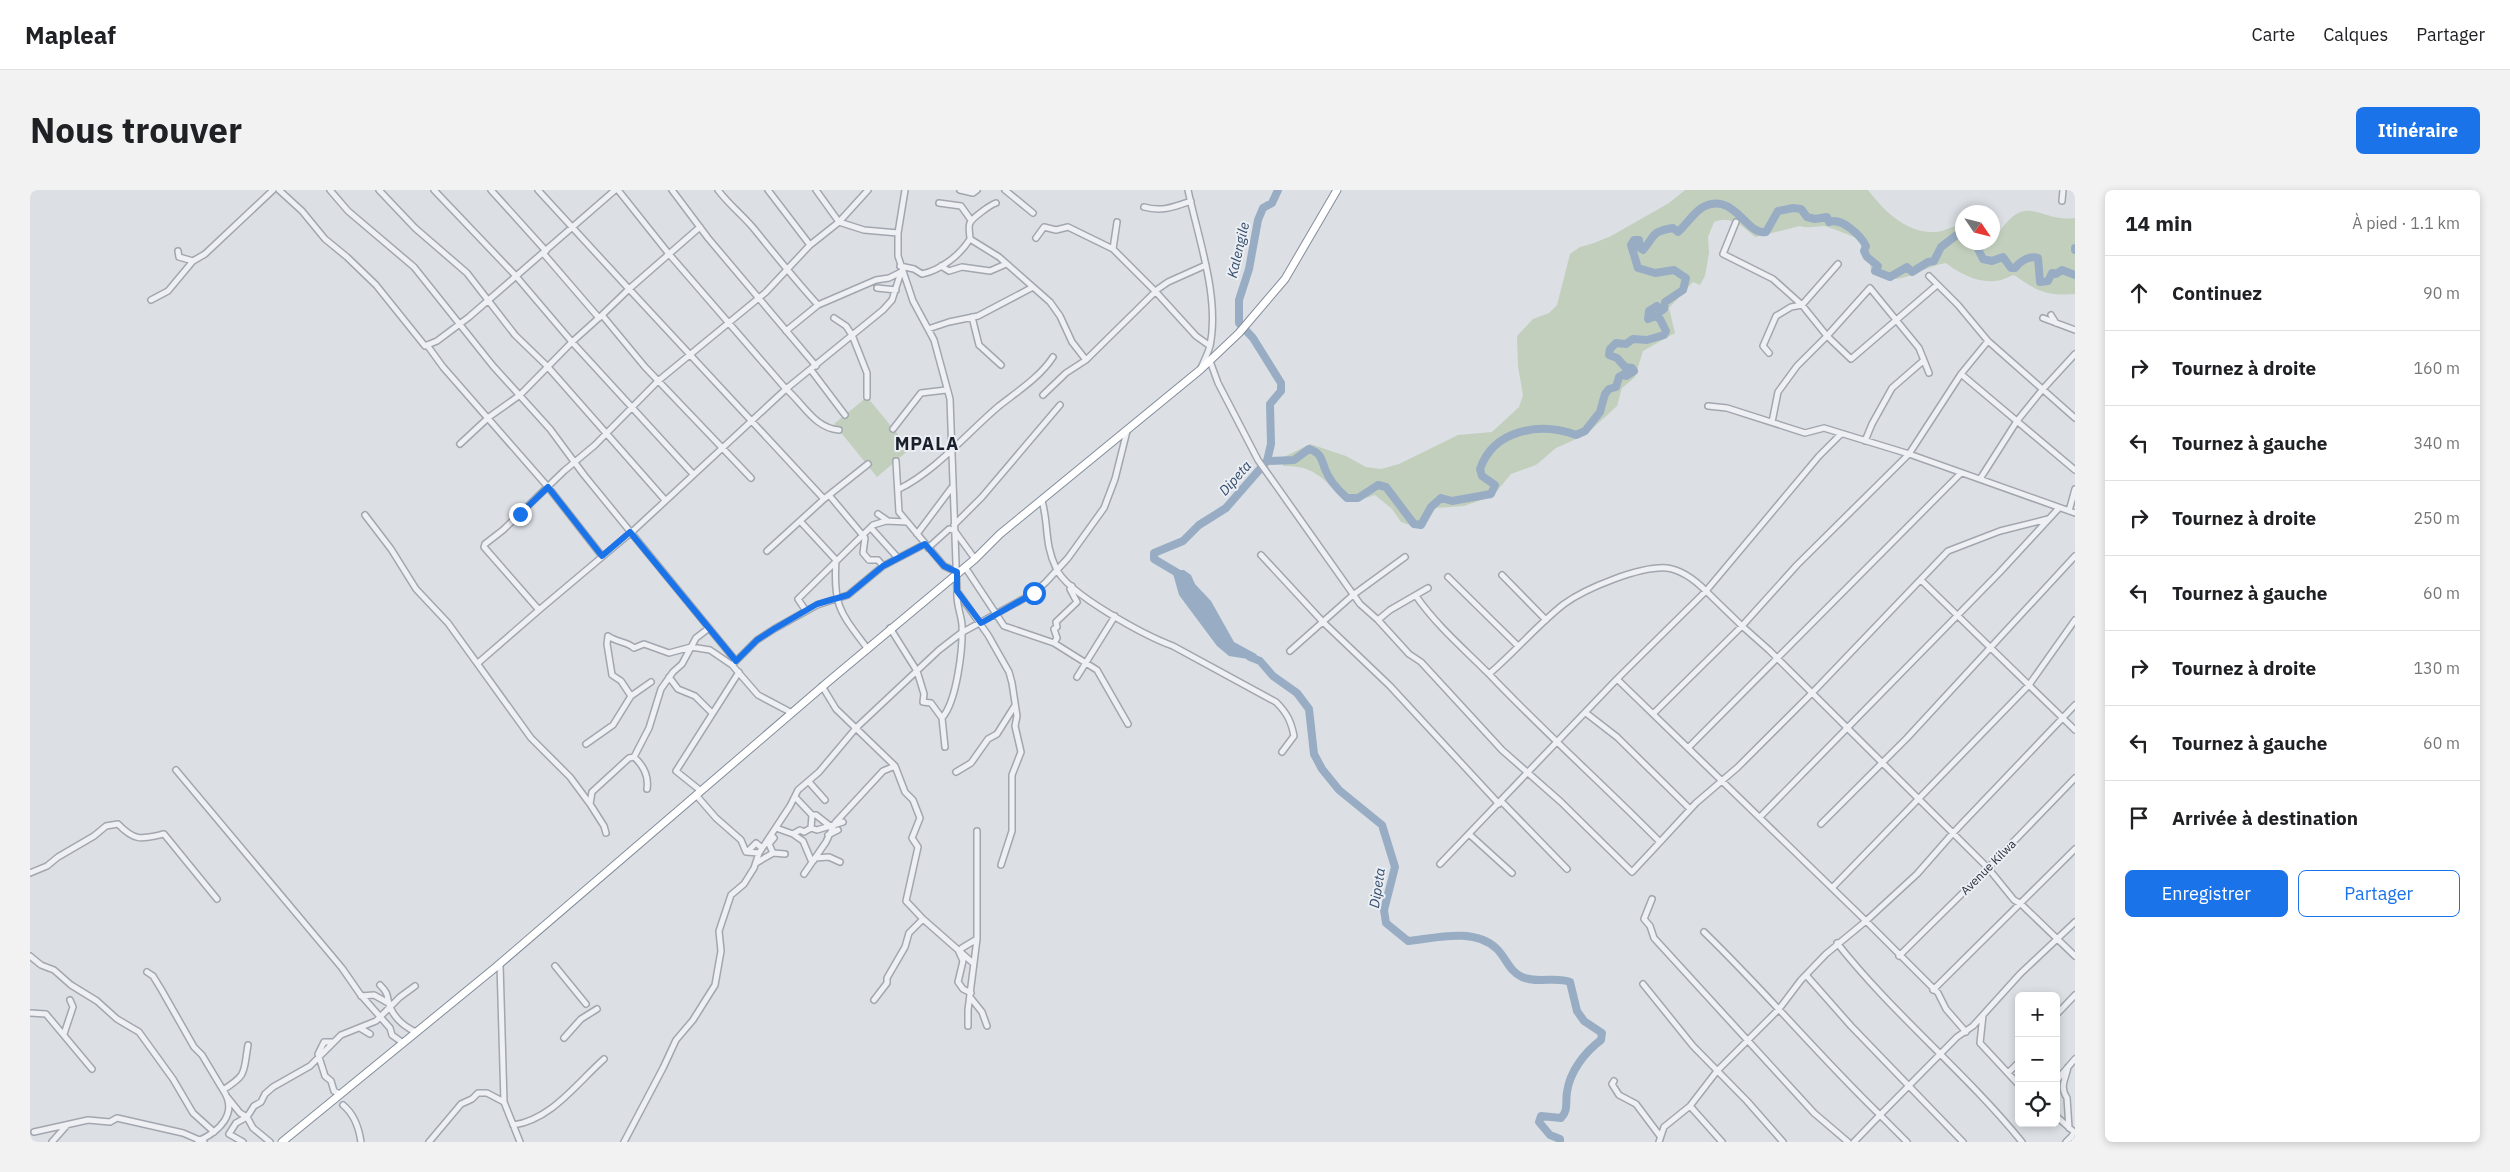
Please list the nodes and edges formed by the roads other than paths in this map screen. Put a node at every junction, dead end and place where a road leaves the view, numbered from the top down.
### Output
1 (273, 190) edge
2 (279, 190) edge
3 (330, 190) edge
4 (379, 190) edge
5 (434, 190) edge
6 (491, 190) edge
7 (538, 190) edge
8 (616, 190) edge
9 (672, 190) edge
10 (718, 190) edge
11 (768, 190) edge
12 (816, 190) edge
13 (904, 190) edge
14 (960, 190) edge
15 (977, 190) edge
16 (1018, 190) edge
17 (1188, 190) edge
18 (1337, 190) edge
19 (2063, 190) edge
20 (866, 191) edge
21 (1007, 191) edge
22 (1191, 201) junction
23 (2062, 201) dead end
24 (939, 203) dead end
25 (996, 203) dead end
26 (1144, 207) dead end
27 (1033, 213) dead end
28 (971, 220) junction
29 (839, 222) junction
30 (1117, 222) dead end
31 (1736, 222) dead end
32 (572, 227) junction
33 (700, 227) junction
34 (898, 233) junction
35 (1036, 238) dead end
36 (970, 239) junction
37 (810, 245) junction
38 (1113, 250) junction
39 (178, 251) dead end
40 (544, 252) junction
41 (668, 254) junction
42 (193, 261) junction
43 (1006, 264) junction
44 (1838, 264) dead end
45 (1206, 265) junction
46 (941, 266) junction
47 (901, 269) junction
48 (788, 271) junction
49 (515, 274) junction
50 (1929, 276) dead end
51 (1937, 285) junction
52 (1033, 287) junction
53 (877, 288) dead end
54 (629, 289) junction
55 (896, 290) junction
56 (1156, 292) junction
57 (758, 297) junction
58 (151, 300) dead end
59 (488, 300) junction
60 (818, 305) junction
61 (1802, 305) junction
62 (1134, 314) junction
63 (2051, 315) dead end
64 (600, 316) junction
65 (972, 317) junction
66 (834, 318) dead end
67 (2043, 318) dead end
68 (1897, 319) junction
69 (1136, 320) dead end
70 (2064, 320) dead end
71 (727, 322) junction
72 (2056, 323) junction
73 (459, 324) junction
74 (928, 329) junction
75 (2075, 330) edge
76 (786, 331) junction
77 (852, 335) junction
78 (1827, 336) junction
79 (1988, 341) junction
80 (572, 342) junction
81 (427, 345) junction
82 (1210, 346) junction
83 (1769, 353) dead end
84 (2075, 354) edge
85 (691, 356) junction
86 (1053, 357) dead end
87 (1086, 360) junction
88 (1210, 361) junction
89 (1922, 361) junction
90 (1001, 365) dead end
91 (816, 366) junction
92 (548, 367) junction
93 (811, 370) junction
94 (1200, 370) junction
95 (1928, 373) dead end
96 (1961, 374) junction
97 (658, 381) junction
98 (786, 389) junction
99 (946, 390) junction
100 (2042, 390) junction
101 (520, 395) junction
102 (1043, 395) dead end
103 (868, 397) dead end
104 (1060, 405) dead end
105 (1708, 406) dead end
106 (633, 408) junction
107 (845, 415) dead end
108 (489, 417) junction
109 (2075, 418) edge
110 (750, 421) junction
111 (2016, 421) junction
112 (1772, 422) junction
113 (893, 429) dead end
114 (839, 430) dead end
115 (1127, 431) junction
116 (605, 433) junction
117 (1840, 434) junction
118 (1865, 441) junction
119 (460, 444) dead end
120 (721, 448) junction
121 (952, 451) junction
122 (1909, 454) junction
123 (896, 461) dead end
124 (575, 462) junction
125 (868, 464) dead end
126 (2075, 470) edge
127 (693, 474) junction
128 (1961, 474) junction
129 (751, 478) dead end
130 (1980, 479) junction
131 (953, 486) junction
132 (548, 487) junction
133 (899, 489) junction
134 (2075, 489) edge
135 (829, 495) junction
136 (824, 499) junction
137 (665, 500) junction
138 (1042, 501) junction
139 (2059, 508) junction
140 (2072, 512) edge
141 (878, 514) dead end
142 (365, 515) dead end
143 (2048, 519) junction
144 (800, 521) junction
145 (888, 522) junction
146 (908, 522) junction
147 (954, 527) junction
148 (871, 528) junction
149 (630, 532) junction
150 (917, 534) junction
151 (863, 535) junction
152 (926, 546) junction
153 (767, 550) dead end
154 (1260, 555) dead end
155 (602, 556) junction
156 (2075, 556) edge
157 (1406, 557) dead end
158 (898, 558) junction
159 (975, 559) junction
160 (836, 560) junction
161 (883, 566) junction
162 (965, 567) junction
163 (1056, 570) junction
164 (957, 572) junction
165 (1502, 575) dead end
166 (1448, 577) dead end
167 (1921, 580) junction
168 (1072, 586) junction
169 (1428, 588) dead end
170 (957, 591) junction
171 (1706, 591) junction
172 (1353, 595) junction
173 (1416, 596) junction
174 (836, 600) junction
175 (539, 610) junction
176 (806, 611) junction
177 (996, 616) junction
178 (1115, 616) junction
179 (1957, 616) junction
180 (1378, 620) junction
181 (1546, 620) junction
182 (2075, 620) edge
183 (1323, 622) junction
184 (981, 623) junction
185 (1742, 626) junction
186 (709, 628) junction
187 (890, 628) junction
188 (961, 633) junction
189 (1054, 643) junction
190 (1518, 646) junction
191 (691, 648) junction
192 (867, 648) junction
193 (1991, 649) junction
194 (1290, 651) dead end
195 (1777, 658) junction
196 (478, 663) junction
197 (734, 663) junction
198 (1085, 663) junction
199 (917, 671) junction
200 (739, 672) junction
201 (1489, 674) junction
202 (669, 678) junction
203 (1077, 678) dead end
204 (1617, 679) junction
205 (651, 682) dead end
206 (2029, 685) junction
207 (822, 686) junction
208 (1811, 693) junction
209 (631, 696) junction
210 (2075, 705) edge
211 (1015, 706) junction
212 (1586, 712) junction
213 (712, 713) junction
214 (792, 713) junction
215 (1653, 714) junction
216 (942, 718) junction
217 (2064, 718) junction
218 (1128, 724) dead end
219 (856, 728) junction
220 (1846, 728) junction
221 (2075, 730) edge
222 (1559, 741) junction
223 (586, 744) dead end
224 (945, 747) dead end
225 (1688, 748) junction
226 (1282, 752) dead end
227 (634, 757) junction
228 (1882, 763) junction
229 (896, 766) junction
230 (176, 770) dead end
231 (956, 772) dead end
232 (1529, 773) junction
233 (2075, 778) edge
234 (809, 782) junction
235 (1722, 782) junction
236 (647, 789) dead end
237 (699, 793) junction
238 (794, 797) junction
239 (1918, 799) junction
240 (825, 800) dead end
241 (1500, 803) junction
242 (590, 804) junction
243 (1690, 810) junction
244 (812, 815) junction
245 (1760, 817) junction
246 (843, 822) dead end
247 (1821, 824) dead end
248 (832, 825) junction
249 (776, 828) junction
250 (811, 828) junction
251 (838, 830) dead end
252 (978, 831) dead end
253 (606, 833) dead end
254 (1953, 833) junction
255 (792, 834) junction
256 (1469, 834) junction
257 (771, 835) junction
258 (828, 835) junction
259 (1660, 842) junction
260 (2075, 849) edge
261 (761, 850) junction
262 (748, 852) junction
263 (773, 853) junction
264 (785, 854) dead end
265 (815, 859) junction
266 (840, 862) dead end
267 (756, 863) junction
268 (1440, 864) dead end
269 (1001, 865) dead end
270 (1988, 868) junction
271 (1567, 869) dead end
272 (30, 873) edge
273 (804, 874) dead end
274 (1512, 874) dead end
275 (1833, 887) junction
276 (216, 899) dead end
277 (1652, 899) dead end
278 (2022, 904) junction
279 (923, 919) junction
280 (1866, 921) junction
281 (2075, 922) edge
282 (1704, 932) dead end
283 (977, 939) junction
284 (2058, 939) junction
285 (1838, 944) junction
286 (959, 952) junction
287 (30, 956) edge
288 (1899, 956) junction
289 (2075, 956) edge
290 (500, 963) junction
291 (973, 963) junction
292 (555, 966) dead end
293 (147, 972) dead end
294 (1806, 975) junction
295 (1643, 984) dead end
296 (380, 986) dead end
297 (415, 986) dead end
298 (1933, 990) junction
299 (971, 995) junction
300 (2075, 995) edge
301 (361, 996) junction
302 (70, 1000) dead end
303 (874, 1000) dead end
304 (390, 1004) junction
305 (586, 1004) dead end
306 (597, 1009) dead end
307 (1778, 1009) junction
308 (2060, 1011) edge
309 (30, 1013) edge
310 (1983, 1015) junction
311 (378, 1016) junction
312 (968, 1026) dead end
313 (987, 1026) dead end
314 (360, 1028) junction
315 (416, 1032) junction
316 (1966, 1032) junction
317 (64, 1034) junction
318 (370, 1034) dead end
319 (564, 1038) dead end
320 (1746, 1040) junction
321 (402, 1043) junction
322 (248, 1045) dead end
323 (1940, 1056) junction
324 (320, 1058) junction
325 (604, 1059) dead end
326 (2075, 1059) edge
327 (2015, 1066) edge
328 (2068, 1067) junction
329 (92, 1069) dead end
330 (1717, 1071) junction
331 (2008, 1073) junction
332 (2060, 1076) edge
333 (1614, 1081) dead end
334 (2016, 1082) edge
335 (1909, 1086) junction
336 (223, 1090) junction
337 (340, 1094) junction
338 (228, 1097) junction
339 (504, 1102) junction
340 (343, 1105) dead end
341 (1690, 1106) junction
342 (1880, 1115) junction
343 (247, 1117) junction
344 (2060, 1120) edge
345 (67, 1125) junction
346 (513, 1125) junction
347 (34, 1132) dead end
348 (214, 1132) junction
349 (2073, 1133) edge
350 (1659, 1139) edge
351 (286, 1140) edge
352 (199, 1141) edge
353 (52, 1142) edge
354 (243, 1142) edge
355 (270, 1142) edge
356 (362, 1142) edge
357 (429, 1142) edge
358 (520, 1142) edge
359 (624, 1142) edge
360 (1722, 1142) edge
361 (1783, 1142) edge
362 (1848, 1142) edge
363 (1854, 1142) edge
364 (1907, 1142) edge
365 (1963, 1142) edge
366 (2022, 1142) edge
367 (2066, 1142) edge

1 - 42 street
2 - 81 street
3 - 73 street
4 - 59 street
5 - 49 street
6 - 40 street
7 - 32 street
8 - 32 street
8 - 41 street
9 - 33 street
10 - 48 street
11 - 37 street
12 - 29 street
13 - 34 street
14 - 15 street
16 - 21 street
17 - 22 street
18 - 88 highway
19 - 23 street
20 - 29 street
21 - 27 street
22 - 26 street
22 - 45 street
24 - 28 street
25 - 28 street
28 - 36 street
29 - 34 street
29 - 37 street
30 - 38 street
31 - 61 street
32 - 40 street
32 - 54 street
33 - 41 street
33 - 57 street
34 - 47 street
35 - 38 street
36 - 43 street
36 - 46 street
37 - 48 street
38 - 56 street
39 - 42 street
40 - 49 street
40 - 64 street
41 - 54 street
41 - 71 street
42 - 58 street
43 - 46 street
43 - 52 street
44 - 61 street
45 - 56 street
45 - 82 street
46 - 47 street
47 - 55 street
47 - 60 street
47 - 74 street
48 - 57 street
48 - 60 street
49 - 59 street
49 - 80 street
50 - 51 street
51 - 68 street
51 - 79 street
52 - 65 street
52 - 87 street
53 - 55 street
54 - 64 street
54 - 85 street
55 - 77 street
56 - 62 street
56 - 82 street
57 - 71 street
57 - 76 street
59 - 73 street
59 - 92 street
60 - 76 street
61 - 78 street
61 - 83 street
62 - 69 street
62 - 87 street
63 - 72 street
64 - 80 street
64 - 97 street
65 - 74 street
65 - 90 street
66 - 77 street
67 - 72 street
68 - 78 street
68 - 78 street
68 - 89 street
70 - 72 street
71 - 85 street
71 - 98 street
72 - 75 street
73 - 81 street
73 - 101 street
74 - 99 street
76 - 91 street
77 - 91 street
77 - 103 street
78 - 112 street
79 - 96 street
79 - 100 street
80 - 92 street
80 - 106 street
81 - 108 street
82 - 94 street
84 - 100 street
85 - 97 street
85 - 110 street
86 - 121 street
87 - 102 street
88 - 94 highway
88 - 172 street
89 - 95 street
89 - 118 street
91 - 93 street
92 - 101 street
92 - 116 street
93 - 98 street
93 - 107 street
94 - 115 highway
96 - 111 street
96 - 122 street
97 - 106 street
97 - 120 street
98 - 110 street
98 - 114 street
99 - 113 street
99 - 121 street
100 - 109 street
100 - 111 street
101 - 108 street
101 - 124 street
104 - 147 street
105 - 112 street
106 - 116 street
106 - 127 street
108 - 119 street
108 - 132 street
110 - 120 street
110 - 136 street
111 - 126 street
111 - 130 street
112 - 117 street
115 - 138 highway
115 - 163 street
116 - 124 street
116 - 137 street
117 - 118 street
117 - 171 street
118 - 122 street
120 - 127 street
120 - 129 street
121 - 131 street
121 - 133 street
122 - 128 street
122 - 185 street
123 - 133 street
124 - 132 street
124 - 149 street
125 - 135 street
127 - 137 street
128 - 130 street
128 - 195 street
130 - 139 street
131 - 147 street
131 - 150 street
132 - 155 street
132 - 175 street
133 - 146 street
134 - 140 street
135 - 136 street
135 - 151 street
136 - 144 street
137 - 149 street
138 - 159 highway
138 - 163 street
139 - 140 street
139 - 143 street
141 - 145 street
142 - 196 street
143 - 167 street
143 - 179 street
144 - 153 street
144 - 160 street
145 - 146 street
145 - 148 street
146 - 150 street
147 - 152 street
147 - 159 street
147 - 164 street
148 - 151 street
148 - 158 street
149 - 155 street
149 - 186 street
150 - 152 street
151 - 160 street
151 - 161 street
152 - 158 street
152 - 164 street
154 - 183 street
155 - 175 street
156 - 193 street
157 - 172 street
158 - 161 street
159 - 162 highway
160 - 174 street
160 - 176 street
161 - 174 street
162 - 164 highway
162 - 177 street
163 - 168 street
163 - 177 street
164 - 170 street
164 - 187 highway
165 - 181 street
166 - 190 street
167 - 179 street
167 - 208 street
168 - 178 street
168 - 189 street
169 - 173 street
170 - 184 street
170 - 188 street
171 - 181 street
171 - 185 street
171 - 204 street
172 - 180 street
172 - 183 street
173 - 180 street
173 - 201 street
174 - 176 street
174 - 192 street
175 - 196 street
176 - 197 street
177 - 184 street
177 - 189 street
178 - 198 street
178 - 226 street
179 - 193 street
179 - 220 street
180 - 232 street
181 - 190 street
182 - 206 street
183 - 194 street
183 - 241 street
184 - 188 street
184 - 211 street
185 - 195 street
185 - 215 street
186 - 191 street
186 - 197 street
187 - 192 highway
187 - 199 street
188 - 199 street
188 - 216 street
189 - 198 street
190 - 201 street
191 - 197 street
191 - 202 street
191 - 209 street
192 - 207 highway
193 - 206 street
193 - 228 street
195 - 208 street
195 - 225 street
196 - 242 street
197 - 200 street
198 - 203 street
198 - 218 street
199 - 216 street
199 - 219 street
200 - 213 street
200 - 214 street
201 - 222 street
202 - 213 street
202 - 227 street
204 - 212 street
204 - 215 street
205 - 209 street
206 - 217 street
206 - 239 street
207 - 214 highway
207 - 219 street
208 - 220 street
208 - 235 street
209 - 223 street
210 - 217 street
211 - 231 street
211 - 269 street
212 - 222 street
212 - 243 street
213 - 237 street
214 - 237 highway
215 - 225 street
216 - 224 street
217 - 221 street
217 - 254 street
219 - 229 street
219 - 234 street
220 - 228 street
220 - 245 street
222 - 232 street
222 - 259 street
225 - 235 street
227 - 236 street
227 - 242 street
228 - 239 street
228 - 247 street
229 - 248 street
229 - 279 street
230 - 301 street
232 - 241 street
232 - 259 street
233 - 270 street, Avenue Kilwa
234 - 238 street
234 - 240 street
235 - 243 street
235 - 245 street
237 - 262 street
237 - 290 highway
238 - 244 street
238 - 249 street
239 - 254 street
239 - 275 street
241 - 256 street
241 - 271 street
242 - 253 street
243 - 259 street
244 - 248 street
244 - 250 street
245 - 275 street
246 - 248 street
248 - 250 street
248 - 258 street
249 - 255 street
249 - 257 street
250 - 255 street
251 - 258 street
252 - 283 street
254 - 270 street
254 - 280 street
255 - 265 street
256 - 268 street
256 - 274 street
257 - 261 street
257 - 263 street
258 - 265 street
260 - 278 street
261 - 262 street
261 - 262 street
261 - 267 street
263 - 264 street
263 - 267 street
265 - 266 street
265 - 273 street
267 - 359 street
270 - 278 street
270 - 288 street, Avenue Kilwa
272 - 276 street
275 - 280 street
277 - 320 street
278 - 284 street
278 - 298 street
279 - 286 street
279 - 303 street
280 - 285 street
280 - 288 street
281 - 284 street
282 - 307 street
283 - 286 street
283 - 291 street
284 - 289 street
284 - 310 street
285 - 294 street
285 - 323 street
286 - 291 street
286 - 299 street
287 - 348 street
288 - 298 street
290 - 315 highway
290 - 339 street
291 - 299 street
292 - 305 street
293 - 336 street
294 - 307 street
294 - 335 street
295 - 330 street
296 - 304 street
297 - 304 street
298 - 316 street
299 - 312 street
299 - 313 street
300 - 308 street
301 - 304 street
301 - 311 street
302 - 317 street
304 - 311 street
304 - 315 street
306 - 319 street
307 - 320 street
307 - 342 street
309 - 317 street
310 - 316 street
310 - 331 street
311 - 314 street
311 - 321 street
314 - 318 street
314 - 324 street
315 - 321 highway
316 - 323 street
317 - 329 street
320 - 330 street
320 - 362 street
321 - 337 highway
322 - 336 street
323 - 335 street
323 - 366 street
324 - 337 street
324 - 343 street
325 - 346 street
326 - 328 street
327 - 331 street
328 - 332 street
328 - 349 street
330 - 341 street
330 - 361 street
331 - 334 street
333 - 350 street
335 - 342 street
335 - 365 street
336 - 338 street
337 - 351 highway
338 - 343 street
338 - 348 street
339 - 346 street
339 - 357 street
340 - 356 street
341 - 350 street
341 - 360 street
342 - 363 street
342 - 364 street
343 - 354 street
343 - 355 street
344 - 349 street
345 - 347 street
345 - 352 street
345 - 353 street
346 - 358 street
348 - 352 street
349 - 367 street

